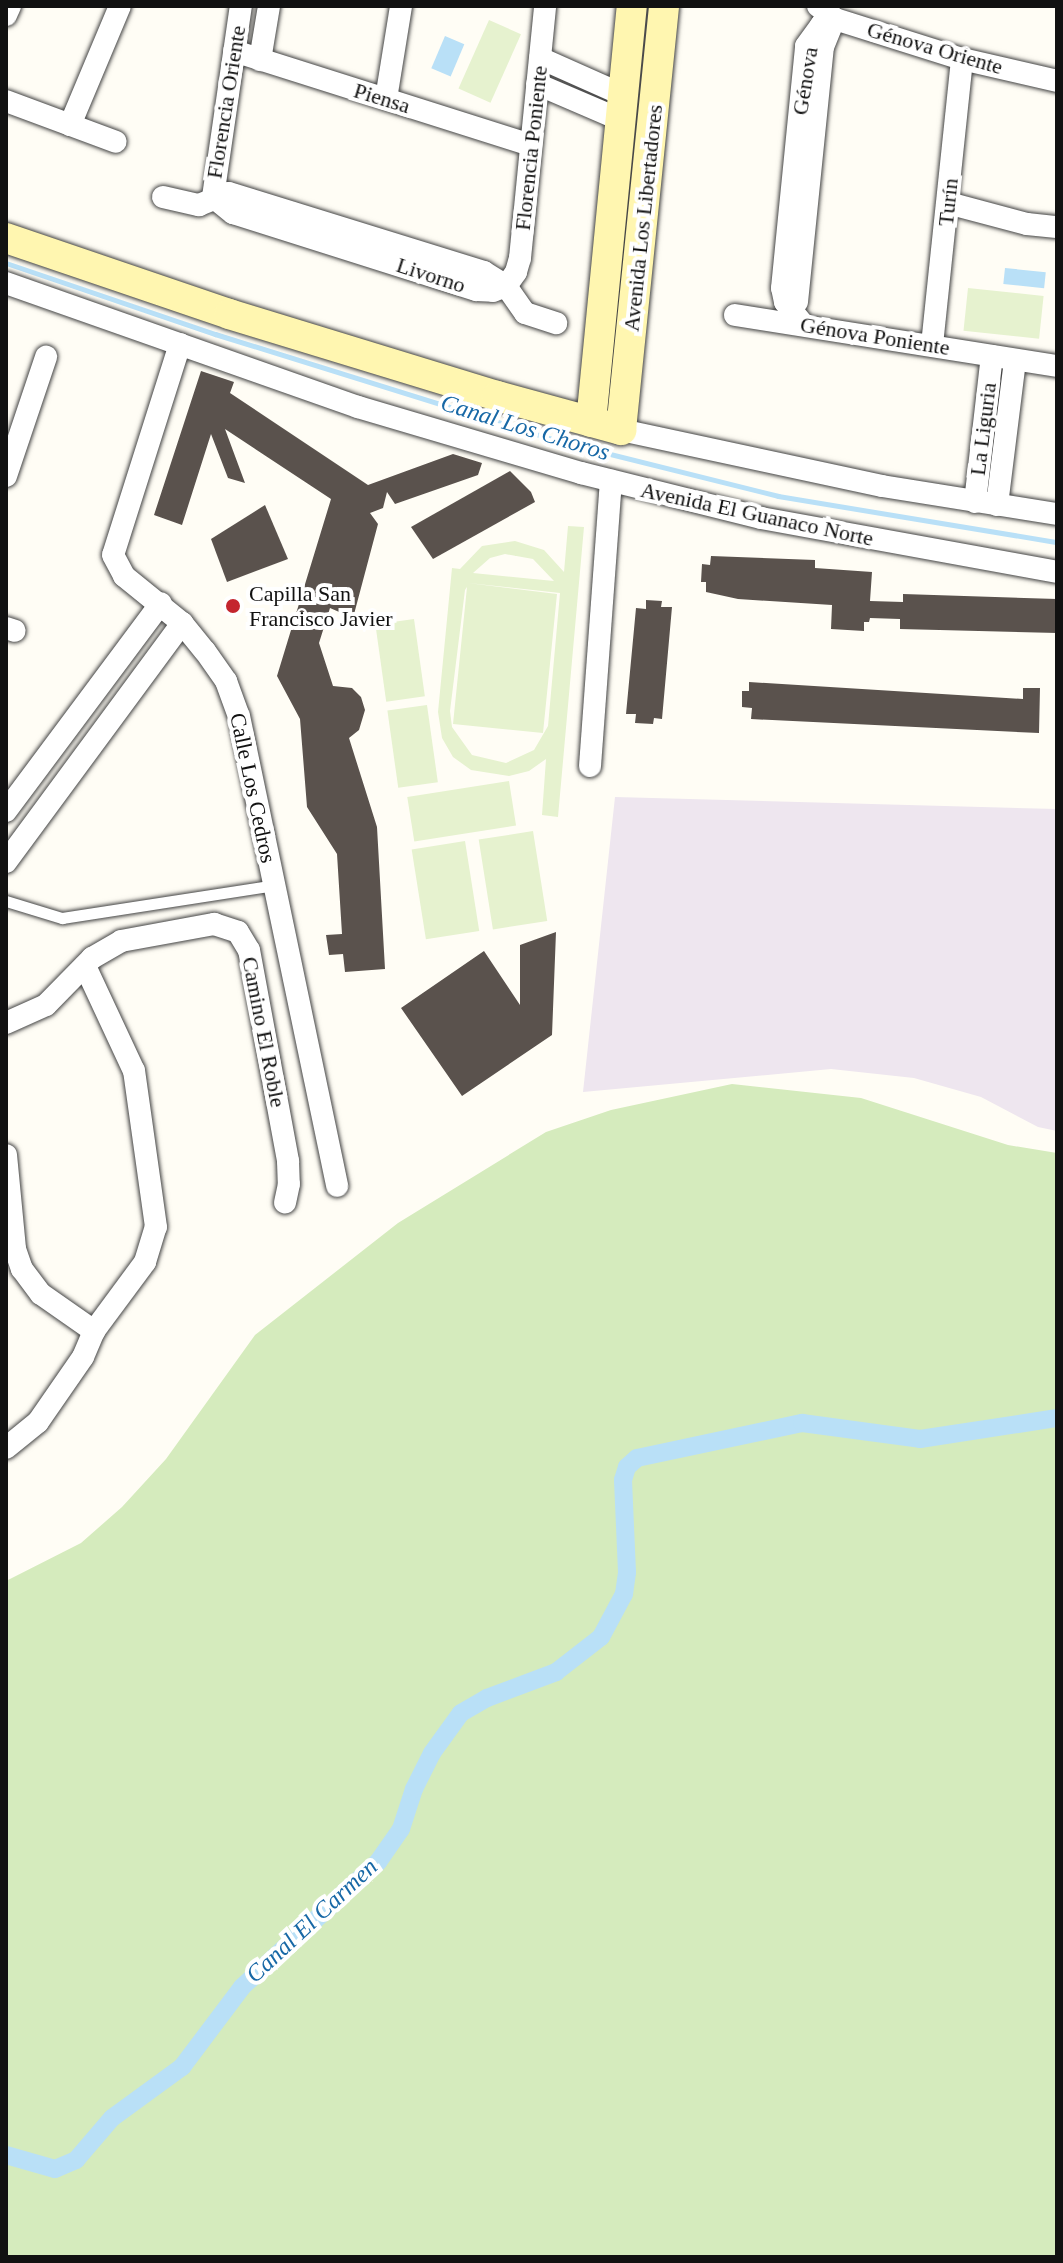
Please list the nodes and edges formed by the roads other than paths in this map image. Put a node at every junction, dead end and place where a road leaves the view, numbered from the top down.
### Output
1 (10, 6) edge
2 (120, 6) edge
3 (241, 6) edge
4 (269, 6) edge
5 (401, 6) edge
6 (545, 6) edge
7 (632, 6) edge
8 (664, 6) edge
9 (826, 13) edge
10 (6, 15) edge
11 (234, 51) junction
12 (540, 58) junction
13 (962, 59) junction
14 (260, 60) junction
15 (1057, 81) edge
16 (537, 84) junction
17 (386, 99) junction
18 (6, 101) edge
19 (622, 107) junction
20 (70, 125) junction
21 (116, 142) dead end
22 (531, 145) junction
23 (163, 197) dead end
24 (213, 197) junction
25 (948, 203) junction
26 (1057, 227) edge
27 (6, 238) edge
28 (607, 256) junction
29 (638, 259) junction
30 (6, 283) edge
31 (506, 286) junction
32 (735, 315) dead end
33 (556, 323) dead end
34 (802, 323) junction
35 (180, 344) junction
36 (932, 345) junction
37 (992, 356) junction
38 (46, 357) dead end
39 (1015, 360) junction
40 (1057, 366) edge
41 (16, 416) edge
42 (591, 422) junction
43 (621, 430) junction
44 (6, 476) edge
45 (611, 481) junction
46 (986, 503) junction
47 (1057, 514) edge
48 (1057, 572) edge
49 (161, 603) junction
50 (182, 623) junction
51 (590, 766) dead end
52 (6, 811) edge
53 (6, 862) edge
54 (274, 885) junction
55 (6, 901) edge
56 (85, 966) junction
57 (6, 1023) edge
58 (6, 1155) edge
59 (337, 1186) dead end
60 (285, 1203) dead end
61 (94, 1331) junction
62 (6, 1448) edge

1 - 10 street
2 - 20 street
3 - 11 street, Florencia Oriente
4 - 14 street, Florencia Oriente
5 - 17 street
6 - 12 street, Florencia Poniente
7 - 19 street, Avenida Los Libertadores
8 - 29 street, Avenida Los Libertadores
9 - 13 street, Génova Oriente
9 - 34 street, Génova
11 - 14 street, Piensa
11 - 24 street, Florencia Oriente
12 - 16 street, Florencia Poniente
12 - 19 street
13 - 15 street, Génova Oriente
13 - 25 street, Turín
14 - 17 street, Piensa
16 - 19 street
16 - 22 street, Florencia Poniente
17 - 22 street, Piensa
18 - 20 street
19 - 28 street, Avenida Los Libertadores
20 - 21 street
22 - 31 street, Florencia Poniente
23 - 24 street, Livorno
24 - 31 street, Livorno
25 - 26 street
25 - 36 street, Turín
27 - 42 street
28 - 29 street
28 - 42 street, Avenida Los Libertadores
29 - 43 street, Avenida Los Libertadores
30 - 35 street, Avenida El Guanaco Norte
31 - 33 street, Livorno
32 - 34 street, Génova Poniente
34 - 36 street, Génova Poniente
35 - 45 street, Avenida El Guanaco Norte
35 - 49 street, Calle Los Cedros
36 - 37 street, Génova Poniente
37 - 39 street, Génova Poniente
37 - 46 street, La Liguria
38 - 41 street
39 - 40 street
39 - 46 street, La Liguria
41 - 44 street
42 - 43 street
43 - 46 street
45 - 48 street, Avenida El Guanaco Norte
45 - 51 street
46 - 47 street
49 - 50 street, Calle Los Cedros
49 - 52 street
50 - 53 street
50 - 54 street, Calle Los Cedros
54 - 55 lane
54 - 59 street, Calle Los Cedros
56 - 57 street
56 - 60 street, Camino El Roble
56 - 61 street
58 - 61 street
61 - 62 street

